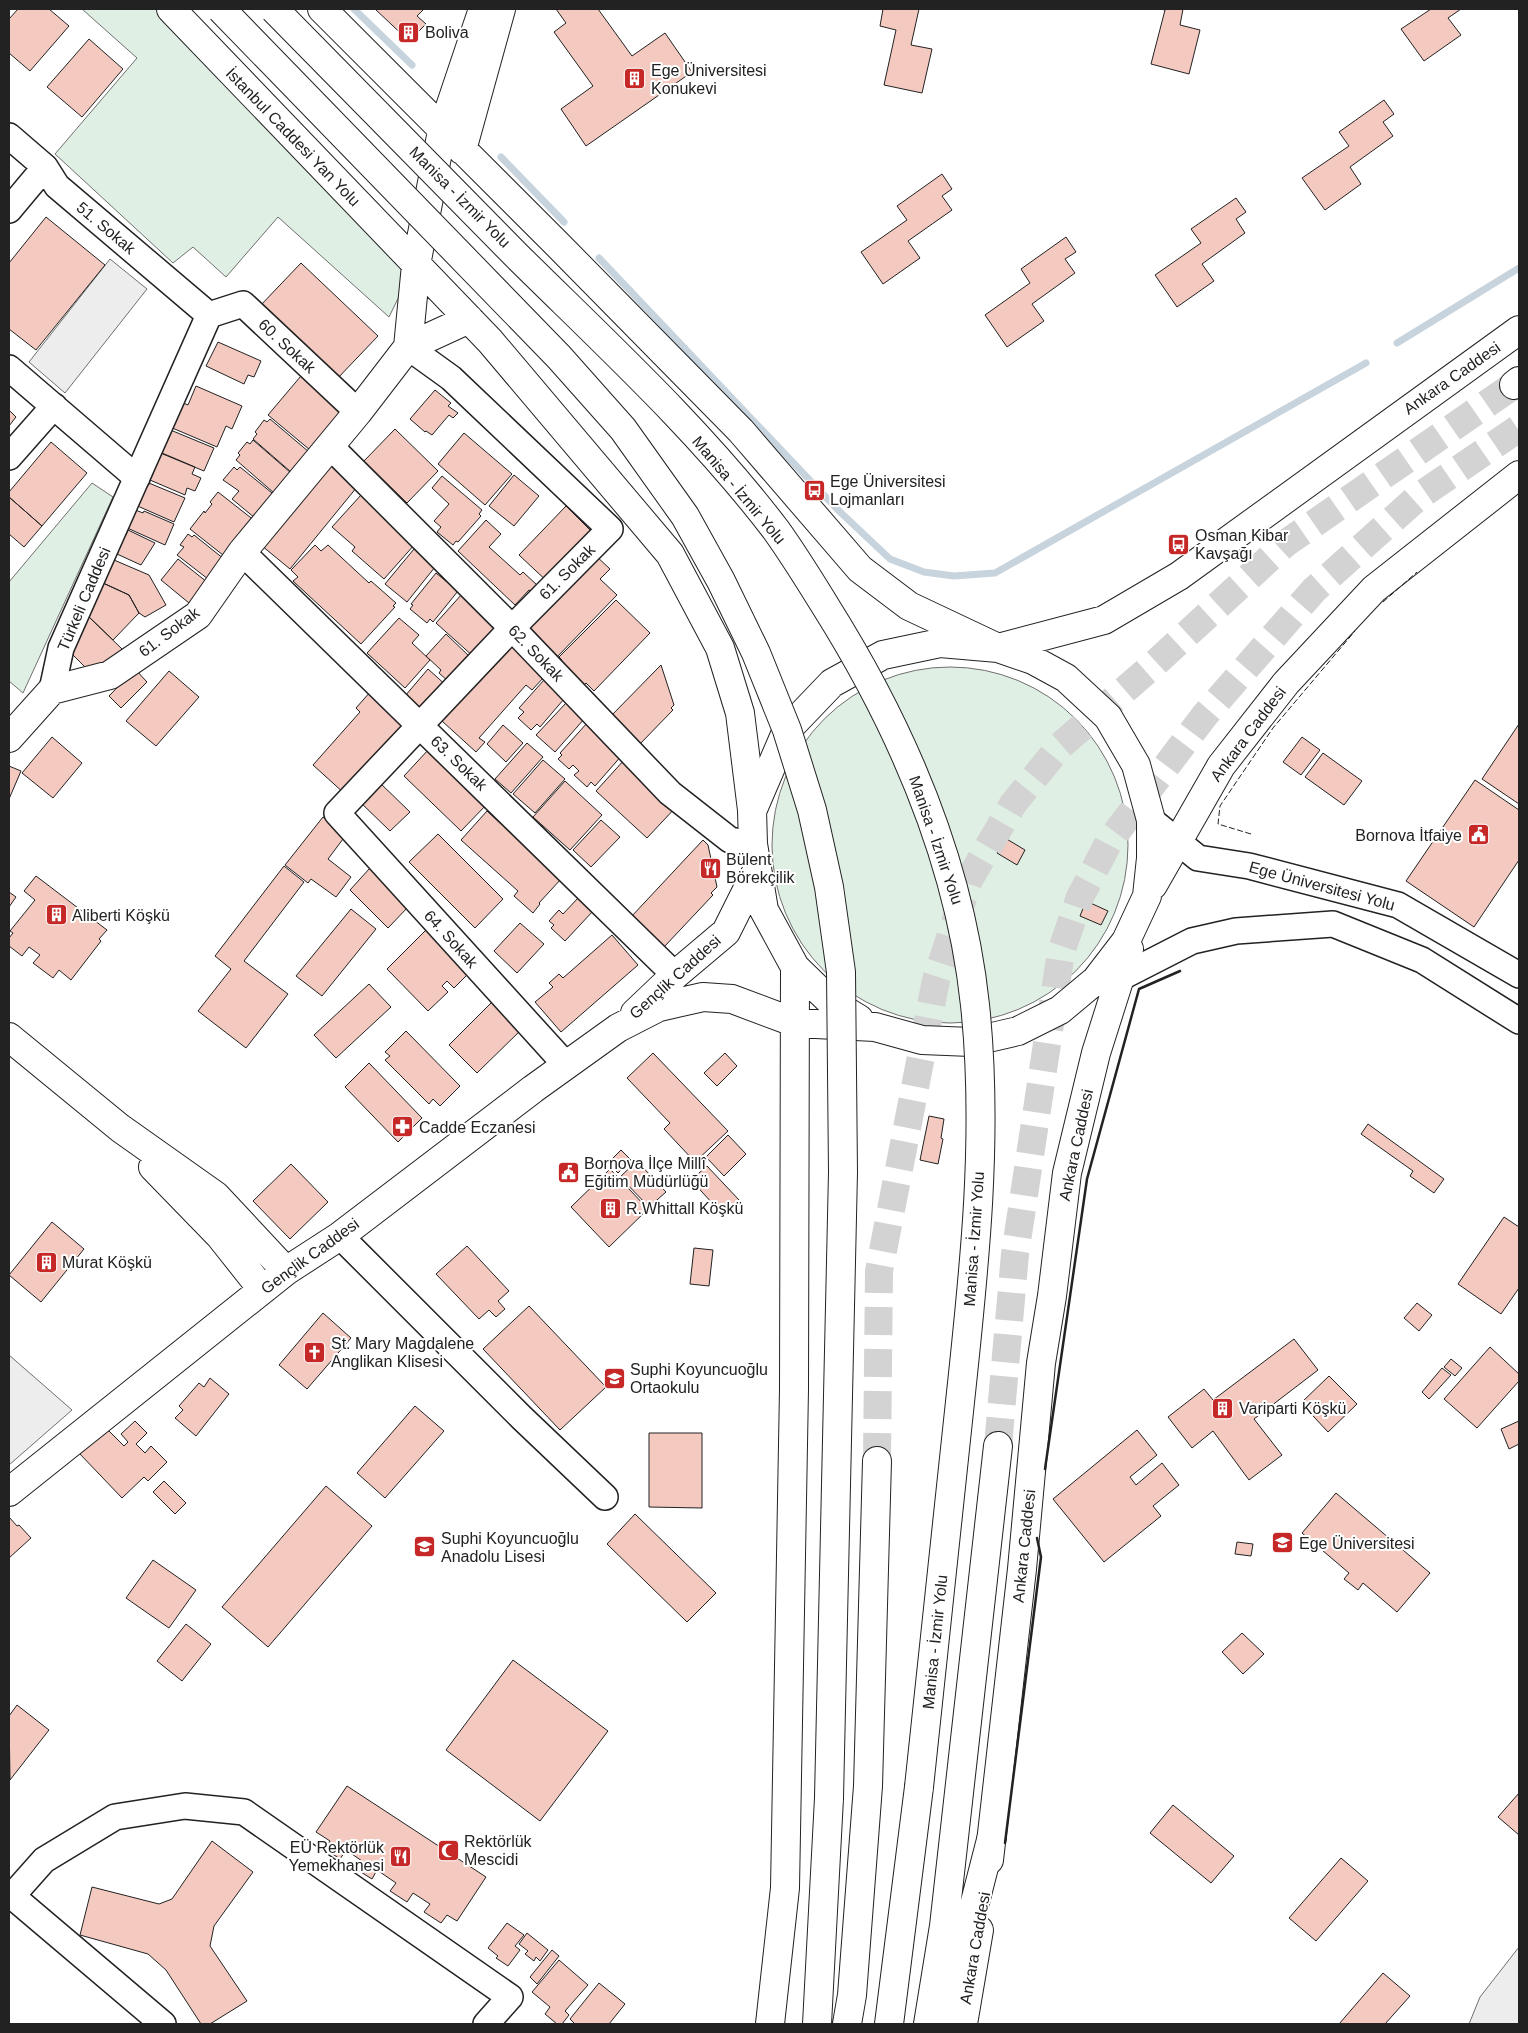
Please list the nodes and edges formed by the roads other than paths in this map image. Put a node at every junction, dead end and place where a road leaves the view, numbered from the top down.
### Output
1 (171, 9) edge
2 (220, 9) edge
3 (274, 9) edge
4 (322, 9) edge
5 (482, 9) edge
6 (501, 9) edge
7 (442, 131) junction
8 (9, 136) edge
9 (462, 150) junction
10 (45, 167) junction
11 (9, 210) edge
12 (416, 265) junction
13 (209, 315) junction
14 (469, 319) junction
15 (1519, 330) edge
16 (408, 347) junction
17 (9, 368) edge
18 (54, 406) junction
19 (358, 412) junction
20 (330, 446) junction
21 (9, 456) edge
22 (1519, 475) edge
23 (137, 478) junction
24 (242, 552) junction
25 (512, 628) junction
26 (998, 648) junction
27 (52, 690) junction
28 (420, 725) junction
29 (9, 738) edge
30 (752, 810) junction
31 (338, 813) joint
32 (1151, 820) junction
33 (1177, 842) junction
34 (755, 857) junction
35 (1147, 896) junction
36 (795, 967) junction
37 (675, 974) junction
38 (1519, 975) edge
39 (1119, 978) junction
40 (1060, 1010) junction
41 (1519, 1021) edge
42 (796, 1023) junction
43 (874, 1027) junction
44 (618, 1028) junction
45 (9, 1037) edge
46 (566, 1065) junction
47 (120, 1128) junction
48 (340, 1236) junction
49 (286, 1271) junction
50 (262, 1289) junction
51 (998, 1446) tunnel mouth
52 (878, 1461) tunnel mouth
53 (9, 1492) edge
54 (605, 1497) dead end
55 (992, 1836) junction
56 (163, 2024) edge
57 (486, 2024) edge
58 (770, 2024) edge
59 (817, 2024) edge
60 (847, 2024) edge
61 (889, 2024) edge
62 (928, 2024) edge
63 (943, 2024) edge
64 (962, 2024) edge

1 - 12 main road, İstanbul Caddesi Yan Yolu
2 - 59 main road, bridge
3 - 61 main road, Manisa - İzmir Yolu, bridge
4 - 7 main road
5 - 7 main road
6 - 9 main road
7 - 9 main road
7 - 12 main road
8 - 10 street, 51. Sokak
9 - 26 main road
10 - 11 street
10 - 13 street, 51. Sokak
12 - 14 main road, İstanbul Caddesi Yan Yolu
12 - 16 main road
13 - 19 street, 60. Sokak
13 - 23 street, Türkeli Caddesi
14 - 16 main road, 61. Sokak
14 - 30 main road, İstanbul Caddesi Yan Yolu
15 - 26 main road, Ankara Caddesi
16 - 19 main road, 61. Sokak
16 - 25 street, 61. Sokak
17 - 18 street
18 - 21 street
18 - 23 street
19 - 20 main road, 61. Sokak
20 - 24 main road, 61. Sokak
20 - 25 street, 62. Sokak
22 - 33 main road, Ankara Caddesi
23 - 27 street, Türkeli Caddesi
24 - 27 main road, 61. Sokak
24 - 28 street, 63. Sokak
25 - 28 street, 61. Sokak
25 - 34 street, 62. Sokak
26 - 30 main road
26 - 32 main road
27 - 29 main road
28 - 31 street, 61. Sokak
28 - 37 street, 63. Sokak
30 - 34 main road, İstanbul Caddesi Yan Yolu
31 - 46 street, 64. Sokak
32 - 33 street, Ege Üniversitesi Yolu
32 - 35 main road
33 - 35 main road, Ankara Caddesi
33 - 38 street, Ege Üniversitesi Yolu
34 - 36 main road, İstanbul Caddesi Yan Yolu
34 - 37 main road, Gençlik Caddesi
35 - 39 main road, Ankara Caddesi
35 - 40 main road
36 - 42 main road
36 - 43 main road
37 - 44 main road, Gençlik Caddesi
39 - 40 street
39 - 41 street
39 - 55 main road, Ankara Caddesi
40 - 43 main road
42 - 43 main road, Gençlik Caddesi
42 - 44 main road, Gençlik Caddesi
42 - 58 main road
44 - 46 main road, Gençlik Caddesi
45 - 47 main road
46 - 48 main road, Gençlik Caddesi
47 - 49 main road
47 - 50 main road
48 - 49 main road, Gençlik Caddesi
48 - 54 street
49 - 50 main road, Gençlik Caddesi
50 - 53 main road, Gençlik Caddesi
51 - 62 main road, Ankara Caddesi
52 - 60 main road
55 - 63 main road
55 - 64 main road, Ankara Caddesi
56 - 57 street

